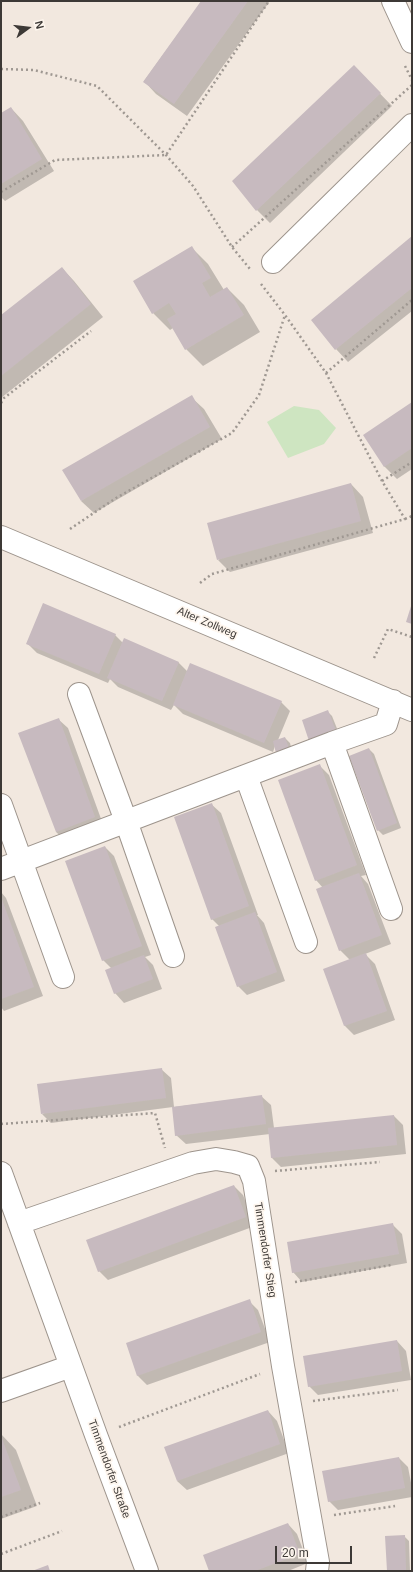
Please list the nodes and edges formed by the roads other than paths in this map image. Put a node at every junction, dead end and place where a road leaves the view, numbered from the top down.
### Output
1 (393, 1) edge
2 (412, 42) edge
3 (412, 125) edge
4 (273, 262) dead end
5 (1, 538) edge
6 (79, 694) dead end
7 (402, 706) edge
8 (332, 743) junction
9 (246, 776) junction
10 (1, 805) edge
11 (126, 821) junction
12 (11, 865) edge
13 (391, 909) dead end
14 (306, 942) dead end
15 (173, 956) dead end
16 (63, 977) dead end
17 (1, 1173) edge
18 (19, 1223) junction
19 (71, 1366) junction
20 (1, 1391) edge
21 (147, 1571) edge
22 (317, 1571) edge

1 - 2 street
3 - 4 street
5 - 7 street, Alter Zollweg
6 - 11 street
7 - 8 street
8 - 9 street
8 - 13 street
9 - 11 street
9 - 14 street
10 - 12 street
11 - 12 street
11 - 15 street
12 - 16 street
17 - 18 street, Timmendorfer Straße
18 - 19 street, Timmendorfer Straße
18 - 22 street, Timmendorfer Stieg
19 - 20 street
19 - 21 street, Timmendorfer Straße

